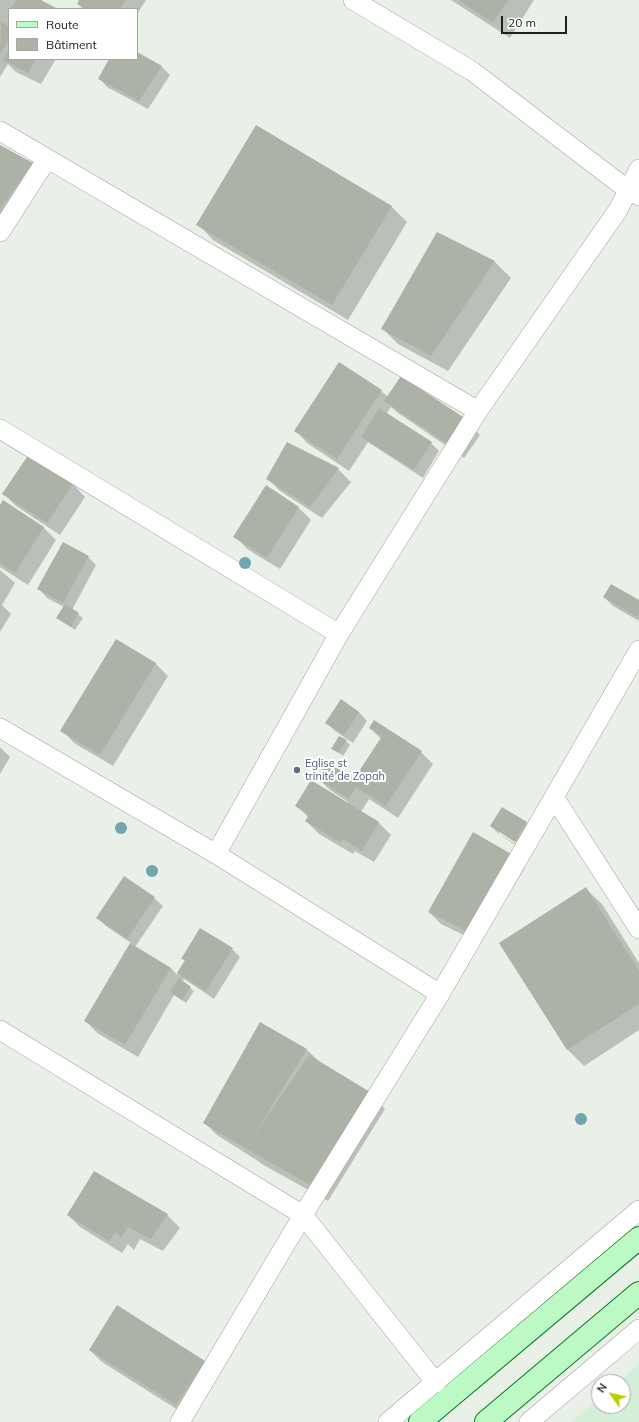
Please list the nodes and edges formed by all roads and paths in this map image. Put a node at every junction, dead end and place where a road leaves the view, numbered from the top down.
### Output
1 (354, 0) edge
2 (0, 131) edge
3 (47, 159) junction
4 (639, 169) edge
5 (633, 193) edge
6 (0, 232) edge
7 (478, 410) junction
8 (0, 429) edge
9 (339, 634) junction
10 (639, 650) edge
11 (0, 728) edge
12 (554, 797) junction
13 (216, 854) junction
14 (639, 929) edge
15 (440, 994) junction
16 (0, 1030) edge
17 (639, 1210) edge
18 (303, 1215) junction
19 (639, 1238) edge
20 (639, 1293) edge
21 (639, 1329) edge
22 (436, 1383) junction
23 (180, 1422) edge
24 (388, 1422) edge
25 (420, 1422) edge
26 (486, 1422) edge
27 (529, 1422) edge

1 - 5 street
2 - 3 street
3 - 6 street
3 - 7 street
4 - 5 street
5 - 7 street
7 - 9 street
8 - 9 street
9 - 13 street
10 - 12 street
11 - 13 street
12 - 14 street
12 - 15 street
13 - 15 street
15 - 18 street
16 - 18 street
17 - 22 street
18 - 22 street
18 - 23 street
19 - 25 main road
20 - 26 main road
21 - 27 street
22 - 24 street

